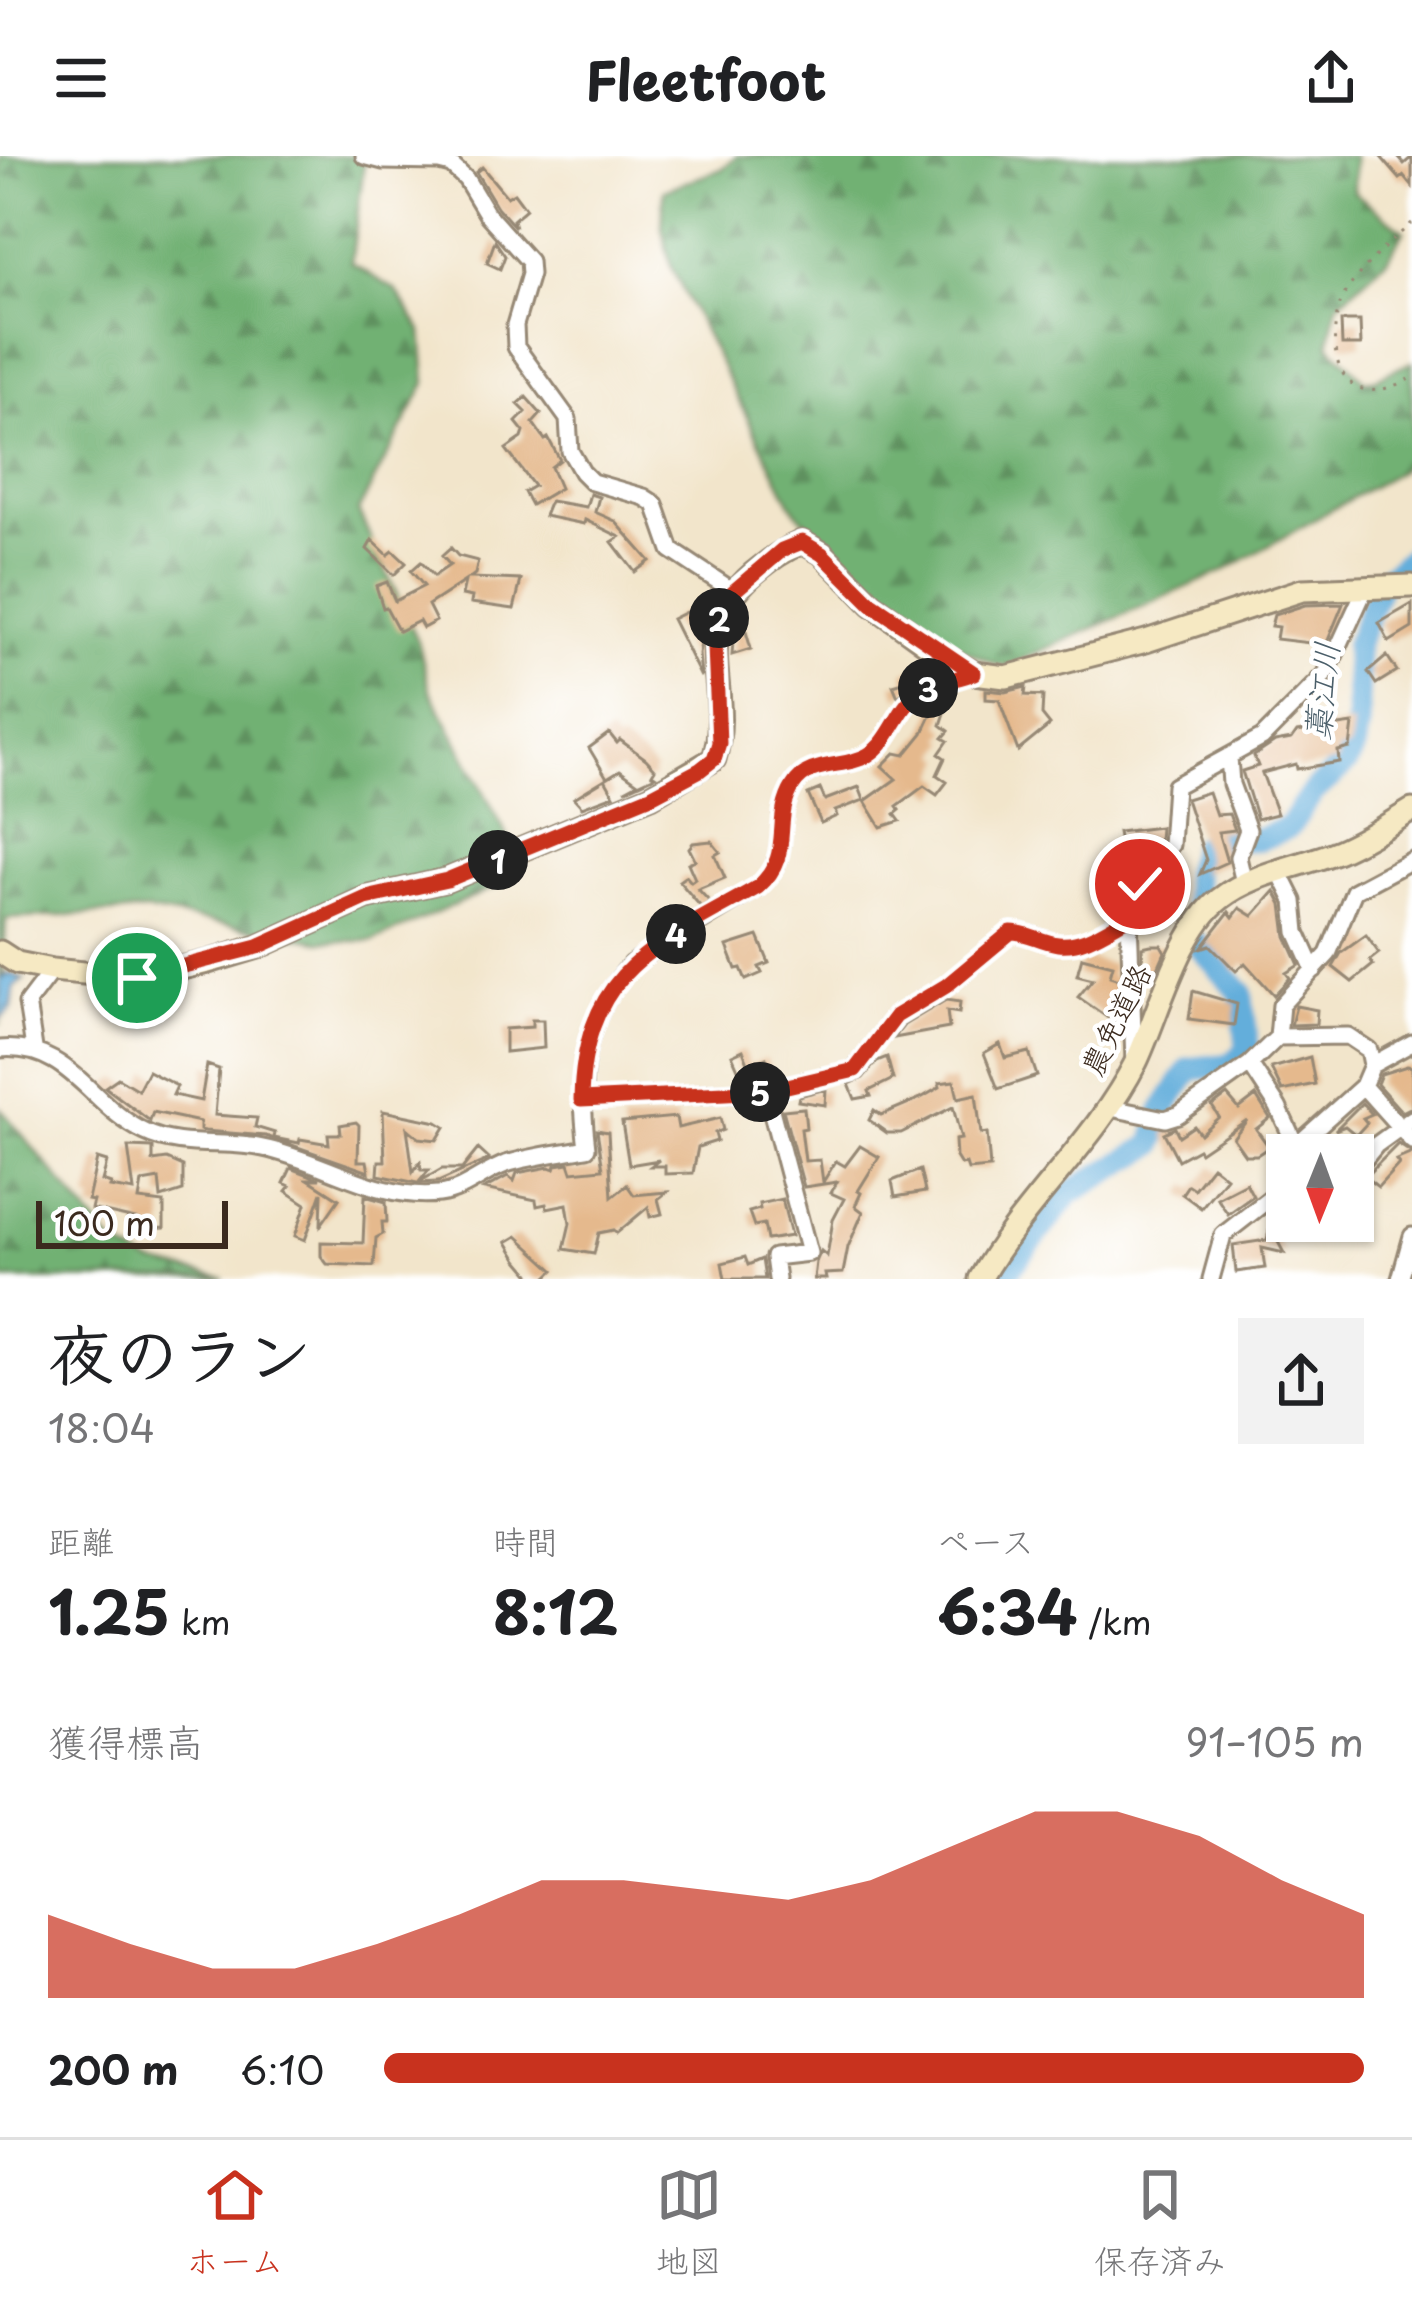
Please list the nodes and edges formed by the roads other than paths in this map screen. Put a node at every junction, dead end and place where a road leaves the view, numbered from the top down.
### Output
1 (364, 156) edge
2 (1412, 586) edge
3 (1374, 588) junction
4 (733, 592) junction
5 (974, 673) junction
6 (1228, 757) junction
7 (1412, 810) edge
8 (1412, 860) edge
9 (1279, 871) junction
10 (1244, 883) junction
11 (1129, 917) junction
12 (0, 952) edge
13 (52, 970) junction
14 (1314, 970) junction
15 (1278, 1037) junction
16 (1412, 1043) edge
17 (34, 1048) junction
18 (0, 1049) edge
19 (1250, 1064) junction
20 (1372, 1065) junction
21 (1134, 1066) junction
22 (1363, 1086) junction
23 (766, 1091) junction
24 (581, 1100) junction
25 (1106, 1107) junction
26 (1406, 1121) edge
27 (1290, 1134) edge
28 (1314, 1134) edge
29 (1412, 1141) edge
30 (1374, 1152) edge
31 (1266, 1201) edge
32 (1412, 1236) edge
33 (777, 1279) edge
34 (980, 1279) edge
35 (1211, 1279) edge
36 (1400, 1279) edge

1 - 4 street
2 - 3 main road
3 - 5 main road
3 - 6 street
4 - 5 main road
4 - 13 main road
5 - 24 street
6 - 10 street
6 - 11 street
7 - 9 main road, 農免道路
8 - 14 street
9 - 10 main road, 農免道路
9 - 14 street
10 - 21 main road, 農免道路
11 - 21 street
11 - 23 street
12 - 13 main road
13 - 17 street
14 - 15 street
15 - 19 street
15 - 20 street
16 - 20 street
17 - 18 street
17 - 24 street
19 - 25 street
19 - 27 street
20 - 22 street
21 - 25 main road, 農免道路
22 - 26 street
22 - 28 street
23 - 24 street
23 - 33 street
25 - 34 main road, 農免道路
26 - 29 street
26 - 30 street
31 - 35 street
32 - 36 street

